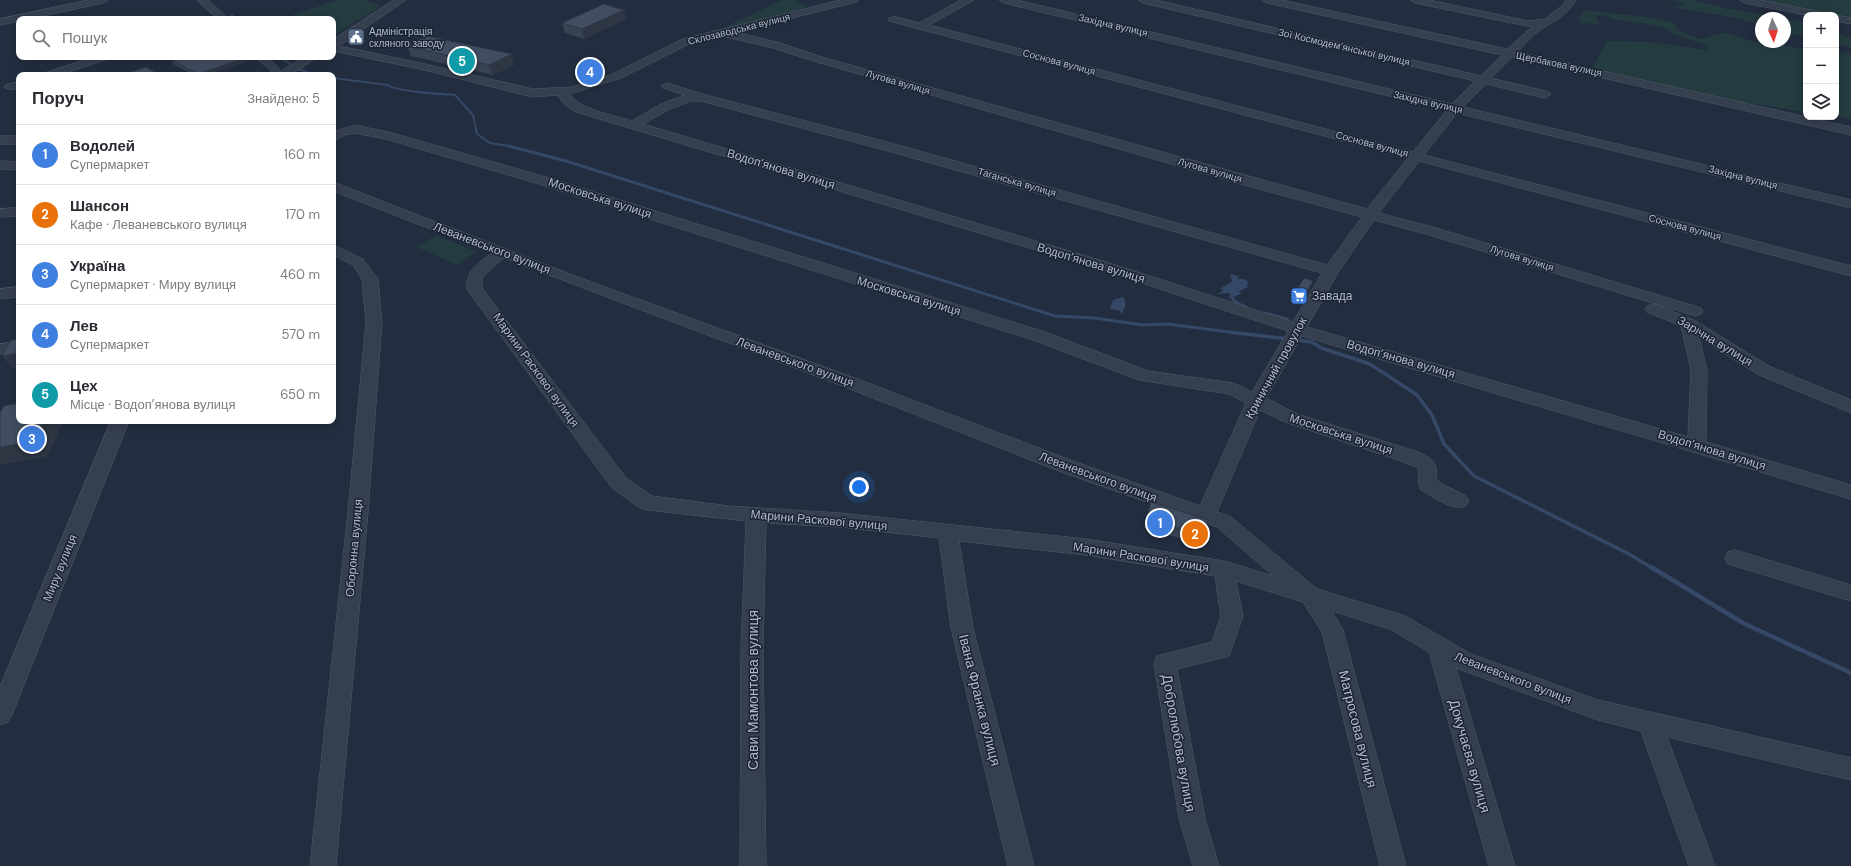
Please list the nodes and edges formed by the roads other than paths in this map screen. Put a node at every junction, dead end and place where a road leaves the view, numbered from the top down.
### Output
1 (103, 0) edge
2 (202, 0) edge
3 (401, 0) edge
4 (853, 0) edge
5 (969, 0) edge
6 (1004, 0) edge
7 (1143, 0) edge
8 (1267, 0) edge
9 (1415, 0) edge
10 (1571, 0) edge
11 (1745, 0) edge
12 (1806, 12) edge
13 (28, 16) edge
14 (221, 16) edge
15 (16, 19) edge
16 (893, 19) dead end
17 (1839, 19) edge
18 (1851, 21) edge
19 (0, 22) edge
20 (920, 26) junction
21 (1530, 27) junction
22 (724, 33) junction
23 (336, 44) edge
24 (336, 47) edge
25 (1508, 53) junction
26 (95, 60) edge
27 (264, 60) edge
28 (307, 60) edge
29 (58, 72) edge
30 (276, 72) edge
31 (287, 72) edge
32 (1482, 79) junction
33 (667, 86) dead end
34 (560, 91) junction
35 (1545, 94) dead end
36 (701, 97) junction
37 (1455, 108) junction
38 (633, 125) junction
39 (1851, 131) edge
40 (336, 135) edge
41 (0, 140) edge
42 (16, 140) edge
43 (1418, 156) junction
44 (0, 165) edge
45 (16, 166) edge
46 (336, 187) edge
47 (1851, 204) edge
48 (16, 212) edge
49 (0, 213) edge
50 (1370, 214) junction
51 (336, 250) edge
52 (503, 252) junction
53 (1532, 261) joint
54 (1851, 270) edge
55 (1331, 271) junction
56 (16, 292) edge
57 (0, 294) edge
58 (1692, 317) junction
59 (1293, 336) junction
60 (16, 347) edge
61 (0, 349) edge
62 (1256, 400) junction
63 (1851, 407) edge
64 (119, 424) edge
65 (1697, 445) junction
66 (1851, 492) edge
67 (1459, 502) dead end
68 (756, 515) junction
69 (1206, 516) junction
70 (948, 532) junction
71 (1735, 558) dead end
72 (1224, 569) junction
73 (1851, 593) edge
74 (1312, 597) junction
75 (1438, 646) junction
76 (0, 715) edge
77 (1650, 722) junction
78 (1851, 769) edge
79 (323, 866) edge
80 (753, 866) edge
81 (1021, 866) edge
82 (1206, 866) edge
83 (1393, 866) edge
84 (1502, 866) edge
85 (1702, 866) edge

1 - 13 street
2 - 14 street
3 - 23 street
4 - 22 street, Склозаводська вулиця
5 - 20 street
6 - 37 street, Західна вулиця
7 - 32 street, Зої Космодем’янської вулиця
8 - 25 street, Щербакова вулиця
9 - 21 street
10 - 21 street, Криничний провулок
11 - 12 street
15 - 19 street
16 - 20 street, Соснова вулиця
17 - 18 street
20 - 43 street, Соснова вулиця
21 - 25 street, Криничний провулок
22 - 34 street, Склозаводська вулиця
22 - 50 street, Лугова вулиця
24 - 34 street
25 - 32 street, Криничний провулок
25 - 39 street, Щербакова вулиця
26 - 29 street
27 - 30 street
28 - 31 street
32 - 35 street, Зої Космодем’янської вулиця
32 - 37 street, Криничний провулок
33 - 36 street, Таганська вулиця
34 - 38 street, Водоп’янова вулиця
36 - 38 street, Таганська вулиця
36 - 55 street, Таганська вулиця
37 - 43 street, Криничний провулок
37 - 47 street, Західна вулиця
38 - 59 street, Водоп’янова вулиця
40 - 62 street, Московська вулиця
41 - 42 street
43 - 50 street, Криничний провулок
43 - 54 street, Соснова вулиця
44 - 45 street
46 - 52 street, Леваневського вулиця
48 - 49 street
50 - 53 street, Лугова вулиця
50 - 55 street, Криничний провулок
51 - 79 street, Оборонна вулиця
52 - 68 street, Марини Раскової вулиця
52 - 69 street, Леваневського вулиця
53 - 58 street, Зарічна вулиця
55 - 59 street, Криничний провулок
56 - 57 street
58 - 63 street, Зарічна вулиця
58 - 65 street
59 - 62 street, Криничний провулок
59 - 65 street, Водоп’янова вулиця
60 - 61 street
62 - 67 street, Московська вулиця
62 - 69 street, Криничний провулок
64 - 76 street, Миру вулиця
65 - 66 street, Водоп’янова вулиця
68 - 70 street, Марини Раскової вулиця
68 - 80 street, Сави Мамонтова вулиця
69 - 74 street, Леваневського вулиця
70 - 72 street, Марини Раскової вулиця
70 - 81 street, Івана Франка вулиця
71 - 73 street
72 - 74 street, Марини Раскової вулиця
72 - 82 street, Добролюбова вулиця
74 - 75 street, Леваневського вулиця
74 - 83 street, Матросова вулиця
75 - 77 street, Леваневського вулиця
75 - 84 street, Докучаєва вулиця
77 - 78 street, Леваневського вулиця
77 - 85 street

